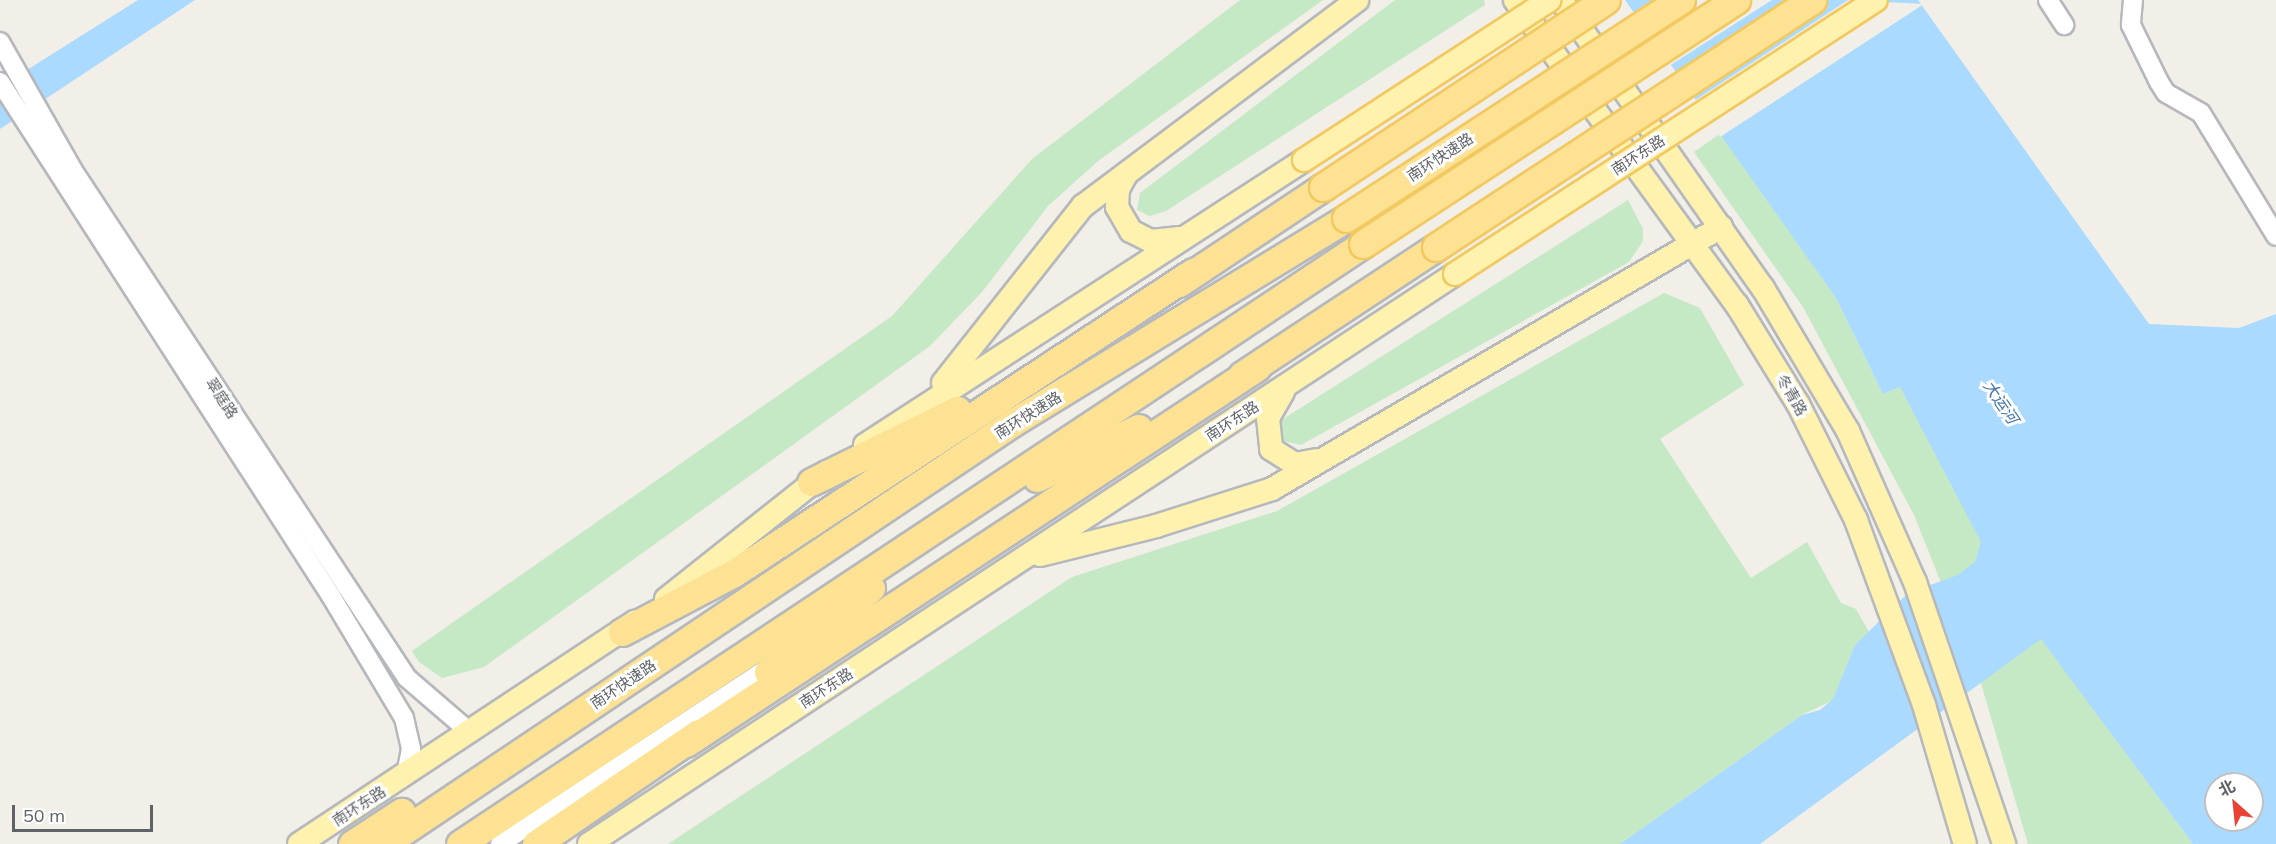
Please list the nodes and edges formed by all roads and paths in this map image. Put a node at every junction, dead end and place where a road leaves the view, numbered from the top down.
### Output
1 (1357, 0) edge
2 (1515, 0) edge
3 (1549, 0) edge
4 (1561, 0) edge
5 (1606, 0) edge
6 (1681, 0) edge
7 (1736, 0) edge
8 (1812, 0) edge
9 (1876, 0) edge
10 (2048, 0) edge
11 (2133, 0) edge
12 (2064, 25) dead end
13 (0, 42) edge
14 (6, 75) edge
15 (32, 121) junction
16 (1128, 172) junction
17 (1721, 227) junction
18 (2276, 236) edge
19 (1185, 237) junction
20 (1693, 245) junction
21 (1193, 272) junction
22 (1234, 326) junction
23 (1098, 352) junction
24 (1066, 356) junction
25 (1257, 367) junction
26 (1291, 382) junction
27 (928, 402) junction
28 (1012, 423) junction
29 (1333, 455) junction
30 (1036, 478) junction
31 (811, 482) junction
32 (1021, 560) junction
33 (881, 580) junction
34 (622, 632) junction
35 (786, 656) junction
36 (663, 708) junction
37 (471, 733) junction
38 (686, 743) junction
39 (406, 774) junction
40 (445, 804) junction
41 (299, 844) edge
42 (352, 844) edge
43 (367, 844) edge
44 (384, 844) edge
45 (460, 844) edge
46 (500, 844) edge
47 (536, 844) edge
48 (589, 844) edge
49 (1965, 844) edge
50 (2004, 844) edge

1 - 16 main road
2 - 20 main road, 冬青路
3 - 19 main road, 南环东路, bridge
4 - 17 main road, 冬青路
5 - 21 highway, bridge
6 - 28 highway, 南环快速路, bridge
7 - 22 highway, 南环快速路, bridge
8 - 25 highway, bridge
9 - 26 main road, 南环东路, bridge
10 - 12 street
11 - 18 street
13 - 14 street, 翠庭路
14 - 15 street, 翠庭路
15 - 37 street, 翠庭路
15 - 39 street, 翠庭路
16 - 19 main road
16 - 27 main road
17 - 20 main road
17 - 50 main road, 冬青路
19 - 27 main road, 南环东路
20 - 29 main road
20 - 49 main road, 冬青路
21 - 23 highway
21 - 24 highway
22 - 30 highway, 南环快速路
22 - 36 highway, 南环快速路
23 - 28 highway
23 - 42 highway
24 - 31 highway
24 - 34 highway
25 - 30 highway
25 - 38 highway
26 - 29 main road
26 - 32 main road, 南环东路
27 - 31 main road, 南环东路
28 - 40 highway, 南环快速路
29 - 32 main road
30 - 33 highway, 南环快速路
31 - 34 main road, 南环东路
32 - 48 main road, 南环东路
33 - 35 highway
33 - 36 highway, 南环快速路
34 - 37 main road, 南环东路
35 - 38 highway
35 - 46 street
36 - 45 highway, 南环快速路
37 - 39 main road, 南环东路
38 - 47 highway
39 - 41 main road, 南环东路
40 - 43 highway
40 - 44 highway, 南环快速路

